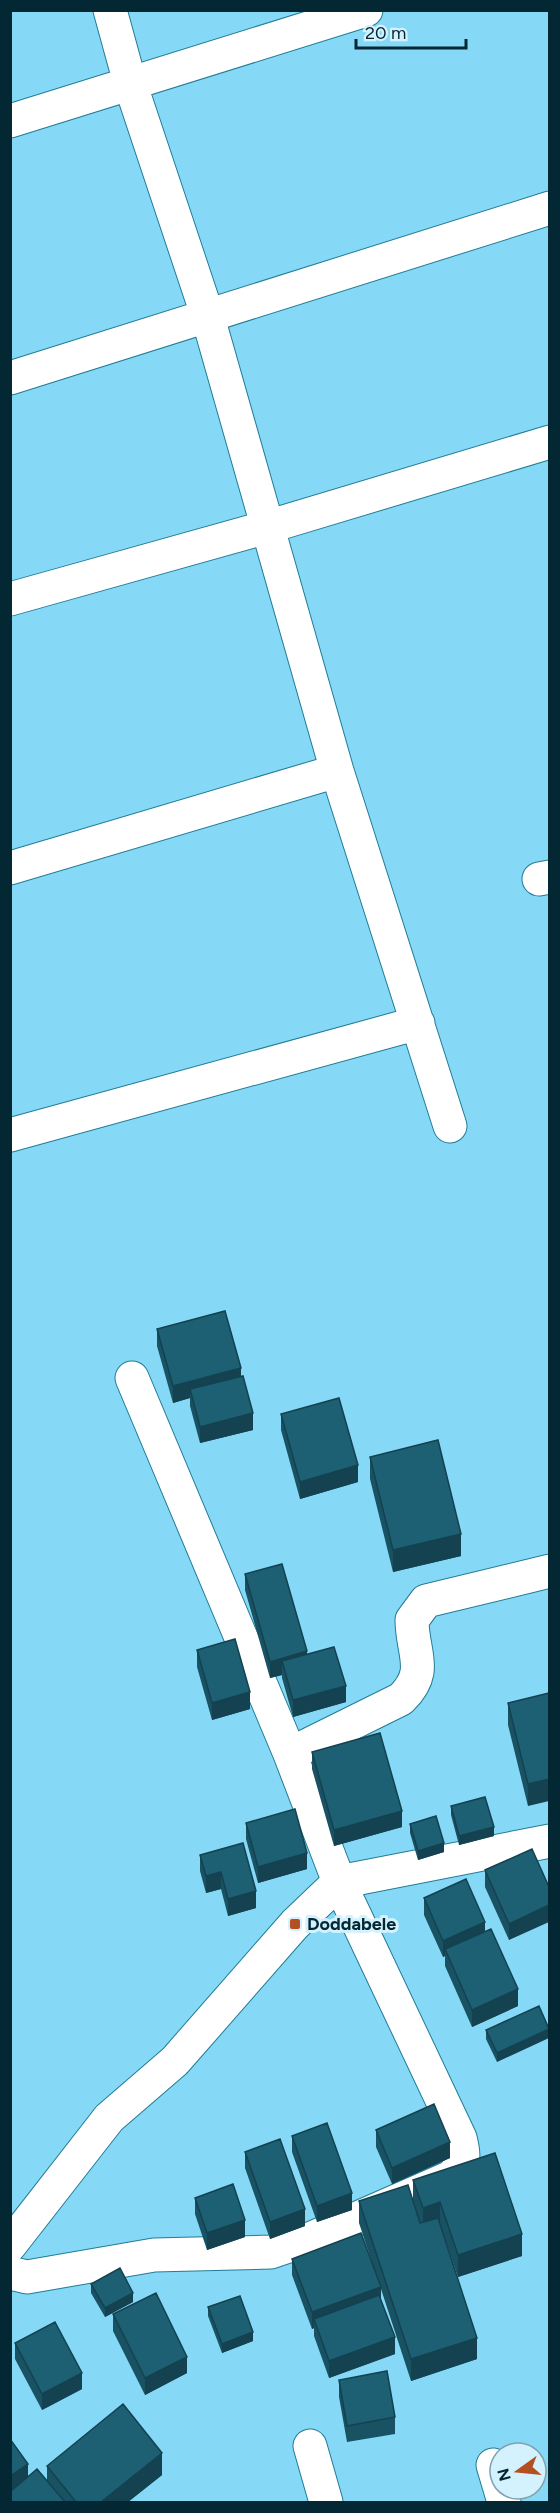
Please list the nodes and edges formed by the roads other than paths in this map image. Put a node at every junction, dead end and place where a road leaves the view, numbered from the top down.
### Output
1 (110, 10) edge
2 (366, 10) edge
3 (130, 83) junction
4 (10, 121) edge
5 (549, 208) edge
6 (207, 314) junction
7 (10, 378) edge
8 (549, 442) edge
9 (267, 527) junction
10 (10, 599) edge
11 (337, 771) junction
12 (10, 868) edge
13 (418, 1023) junction
14 (450, 1126) dead end
15 (10, 1135) edge
16 (132, 1378) dead end
17 (549, 1571) edge
18 (290, 1754) junction
19 (549, 1841) edge
20 (339, 1882) junction
21 (10, 2245) edge
22 (10, 2273) edge
23 (310, 2446) dead end
24 (326, 2502) edge

1 - 3 street
2 - 3 street
3 - 4 street
3 - 6 street
5 - 6 street
6 - 7 street
6 - 9 street
8 - 9 street
9 - 10 street
9 - 11 street
11 - 12 street
11 - 13 street
13 - 14 street
13 - 15 street
16 - 18 street
17 - 18 street
18 - 20 street
19 - 20 street
20 - 21 street
20 - 22 street
23 - 24 street

